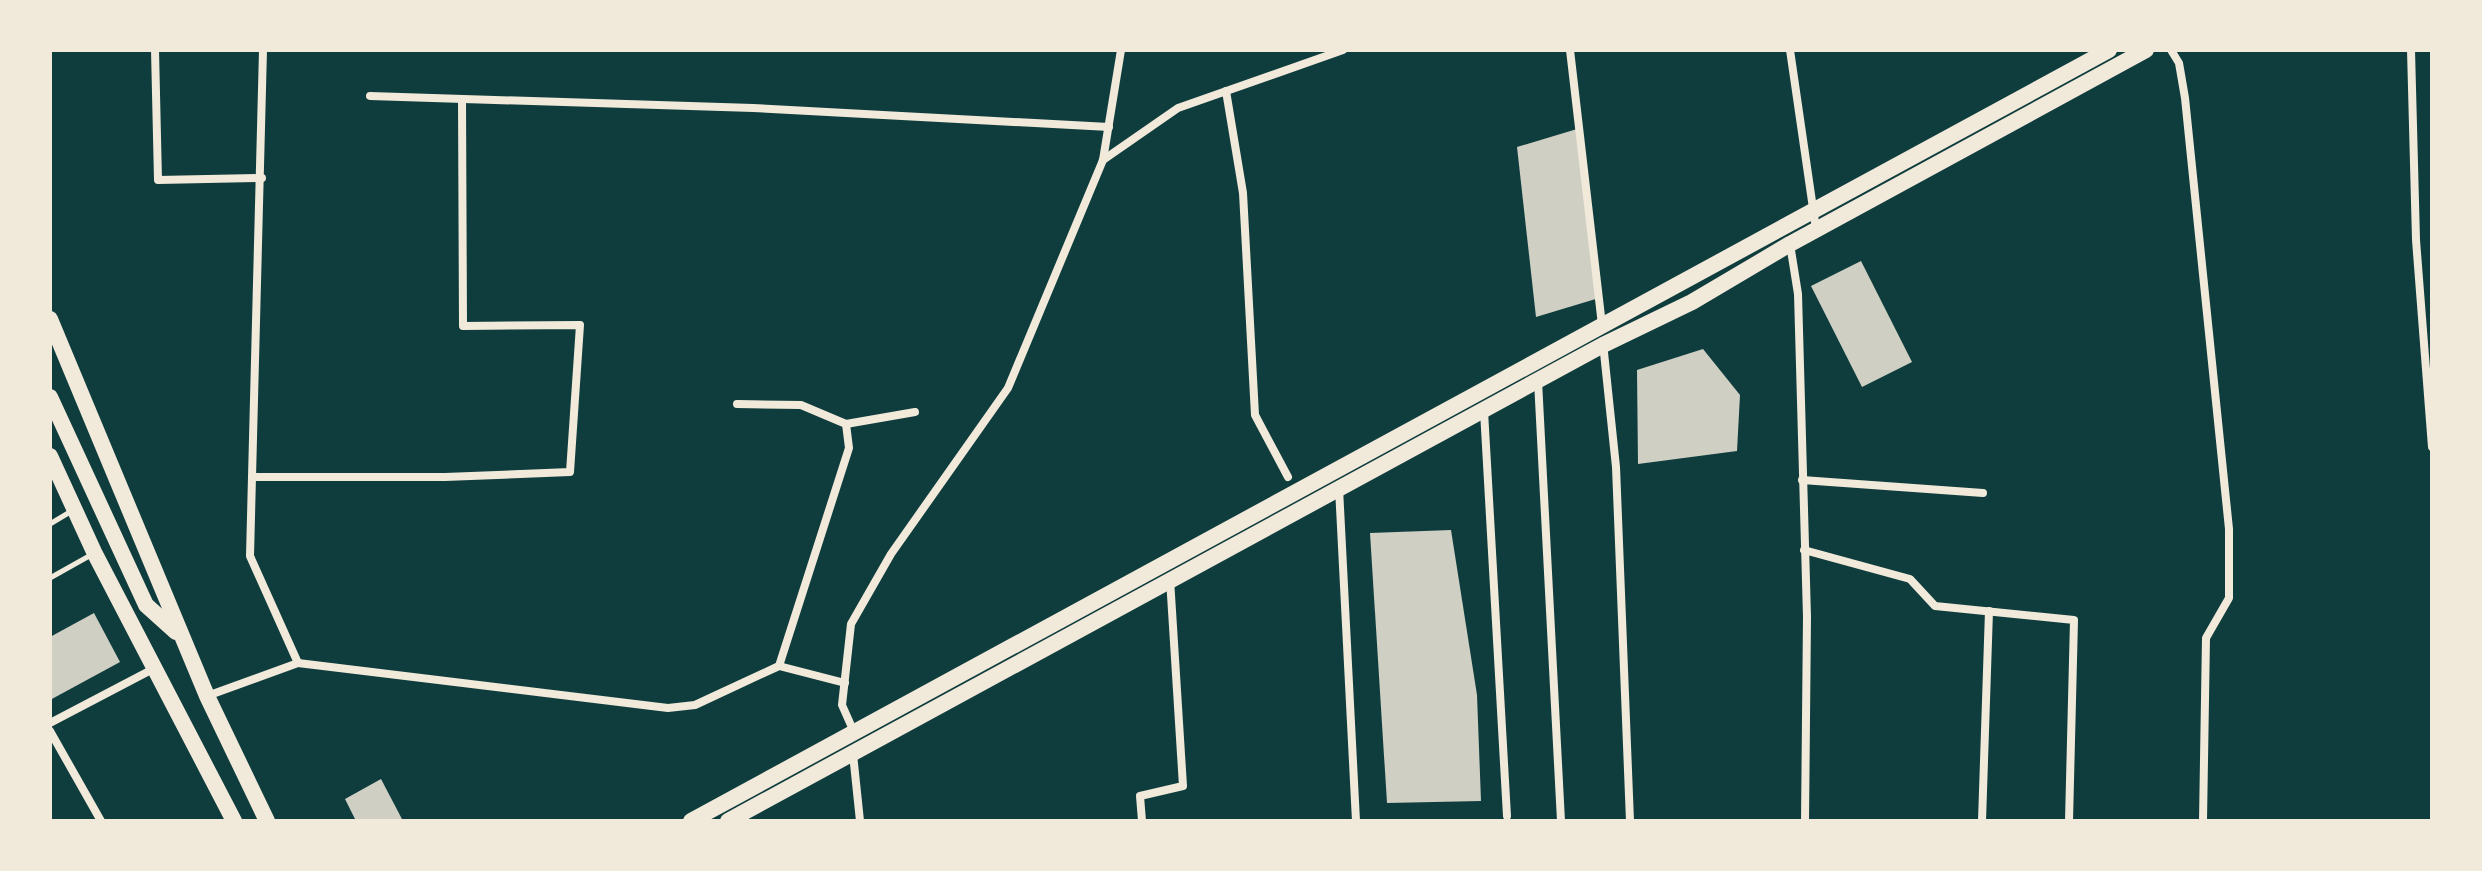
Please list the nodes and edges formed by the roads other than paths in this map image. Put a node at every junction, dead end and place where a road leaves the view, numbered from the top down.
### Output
1 (155, 50) edge
2 (263, 50) edge
3 (1121, 50) edge
4 (1343, 50) edge
5 (1570, 50) edge
6 (1790, 50) edge
7 (2109, 50) edge
8 (2146, 50) edge
9 (2171, 50) edge
10 (2411, 50) edge
11 (1226, 91) junction
12 (370, 96) dead end
13 (462, 99) junction
14 (1109, 127) junction
15 (1103, 160) junction
16 (262, 178) junction
17 (1813, 211) junction
18 (1816, 229) junction
19 (1790, 244) junction
20 (50, 319) edge
21 (1602, 325) junction
22 (1603, 345) junction
23 (1538, 381) junction
24 (50, 397) edge
25 (737, 404) dead end
26 (1484, 410) junction
27 (915, 412) dead end
28 (846, 424) junction
29 (2432, 447) edge
30 (50, 456) edge
31 (252, 477) junction
32 (1288, 477) dead end
33 (1802, 480) junction
34 (1339, 488) junction
35 (1983, 493) dead end
36 (74, 509) junction
37 (50, 524) edge
38 (1804, 550) junction
39 (95, 554) junction
40 (1167, 562) junction
41 (50, 578) edge
42 (1170, 581) junction
43 (1989, 611) junction
44 (183, 639) junction
45 (298, 663) junction
46 (779, 666) junction
47 (156, 668) junction
48 (845, 683) junction
49 (207, 696) junction
50 (50, 723) edge
51 (50, 731) edge
52 (854, 733) junction
53 (853, 753) junction
54 (1507, 816) dead end
55 (101, 821) edge
56 (234, 821) edge
57 (267, 821) edge
58 (691, 821) edge
59 (728, 821) edge
60 (860, 821) edge
61 (1142, 821) edge
62 (1356, 821) edge
63 (1561, 821) edge
64 (1630, 821) edge
65 (1805, 821) edge
66 (1982, 821) edge
67 (2069, 821) edge
68 (2203, 821) edge

1 - 16 street
2 - 16 street
3 - 14 street
4 - 11 street
5 - 21 street
6 - 17 street
7 - 17 main road
8 - 18 main road
9 - 68 street
10 - 29 street
11 - 15 street
11 - 32 street
12 - 13 street
13 - 14 street
13 - 31 street
14 - 15 street
15 - 48 street
16 - 31 street
17 - 18 street
17 - 21 main road
18 - 19 main road
19 - 22 main road
19 - 33 street
20 - 44 main road
21 - 22 street
21 - 40 main road
22 - 23 main road
22 - 64 street
23 - 26 main road
23 - 63 street
24 - 44 main road
25 - 28 street
26 - 34 main road
26 - 54 street
27 - 28 street
28 - 46 street
30 - 36 main road
31 - 45 street
33 - 35 street
33 - 38 street
34 - 42 main road
34 - 62 street
36 - 37 lane
36 - 39 main road
38 - 43 street
38 - 65 street
39 - 41 lane
39 - 47 main road
40 - 42 street
40 - 52 main road
42 - 53 main road
42 - 61 street
43 - 66 street
43 - 67 street
44 - 49 main road
45 - 46 street
45 - 49 street
46 - 48 street
47 - 50 street
47 - 56 main road
48 - 52 street
49 - 57 main road
51 - 55 street
52 - 58 main road
53 - 59 main road
53 - 60 street

